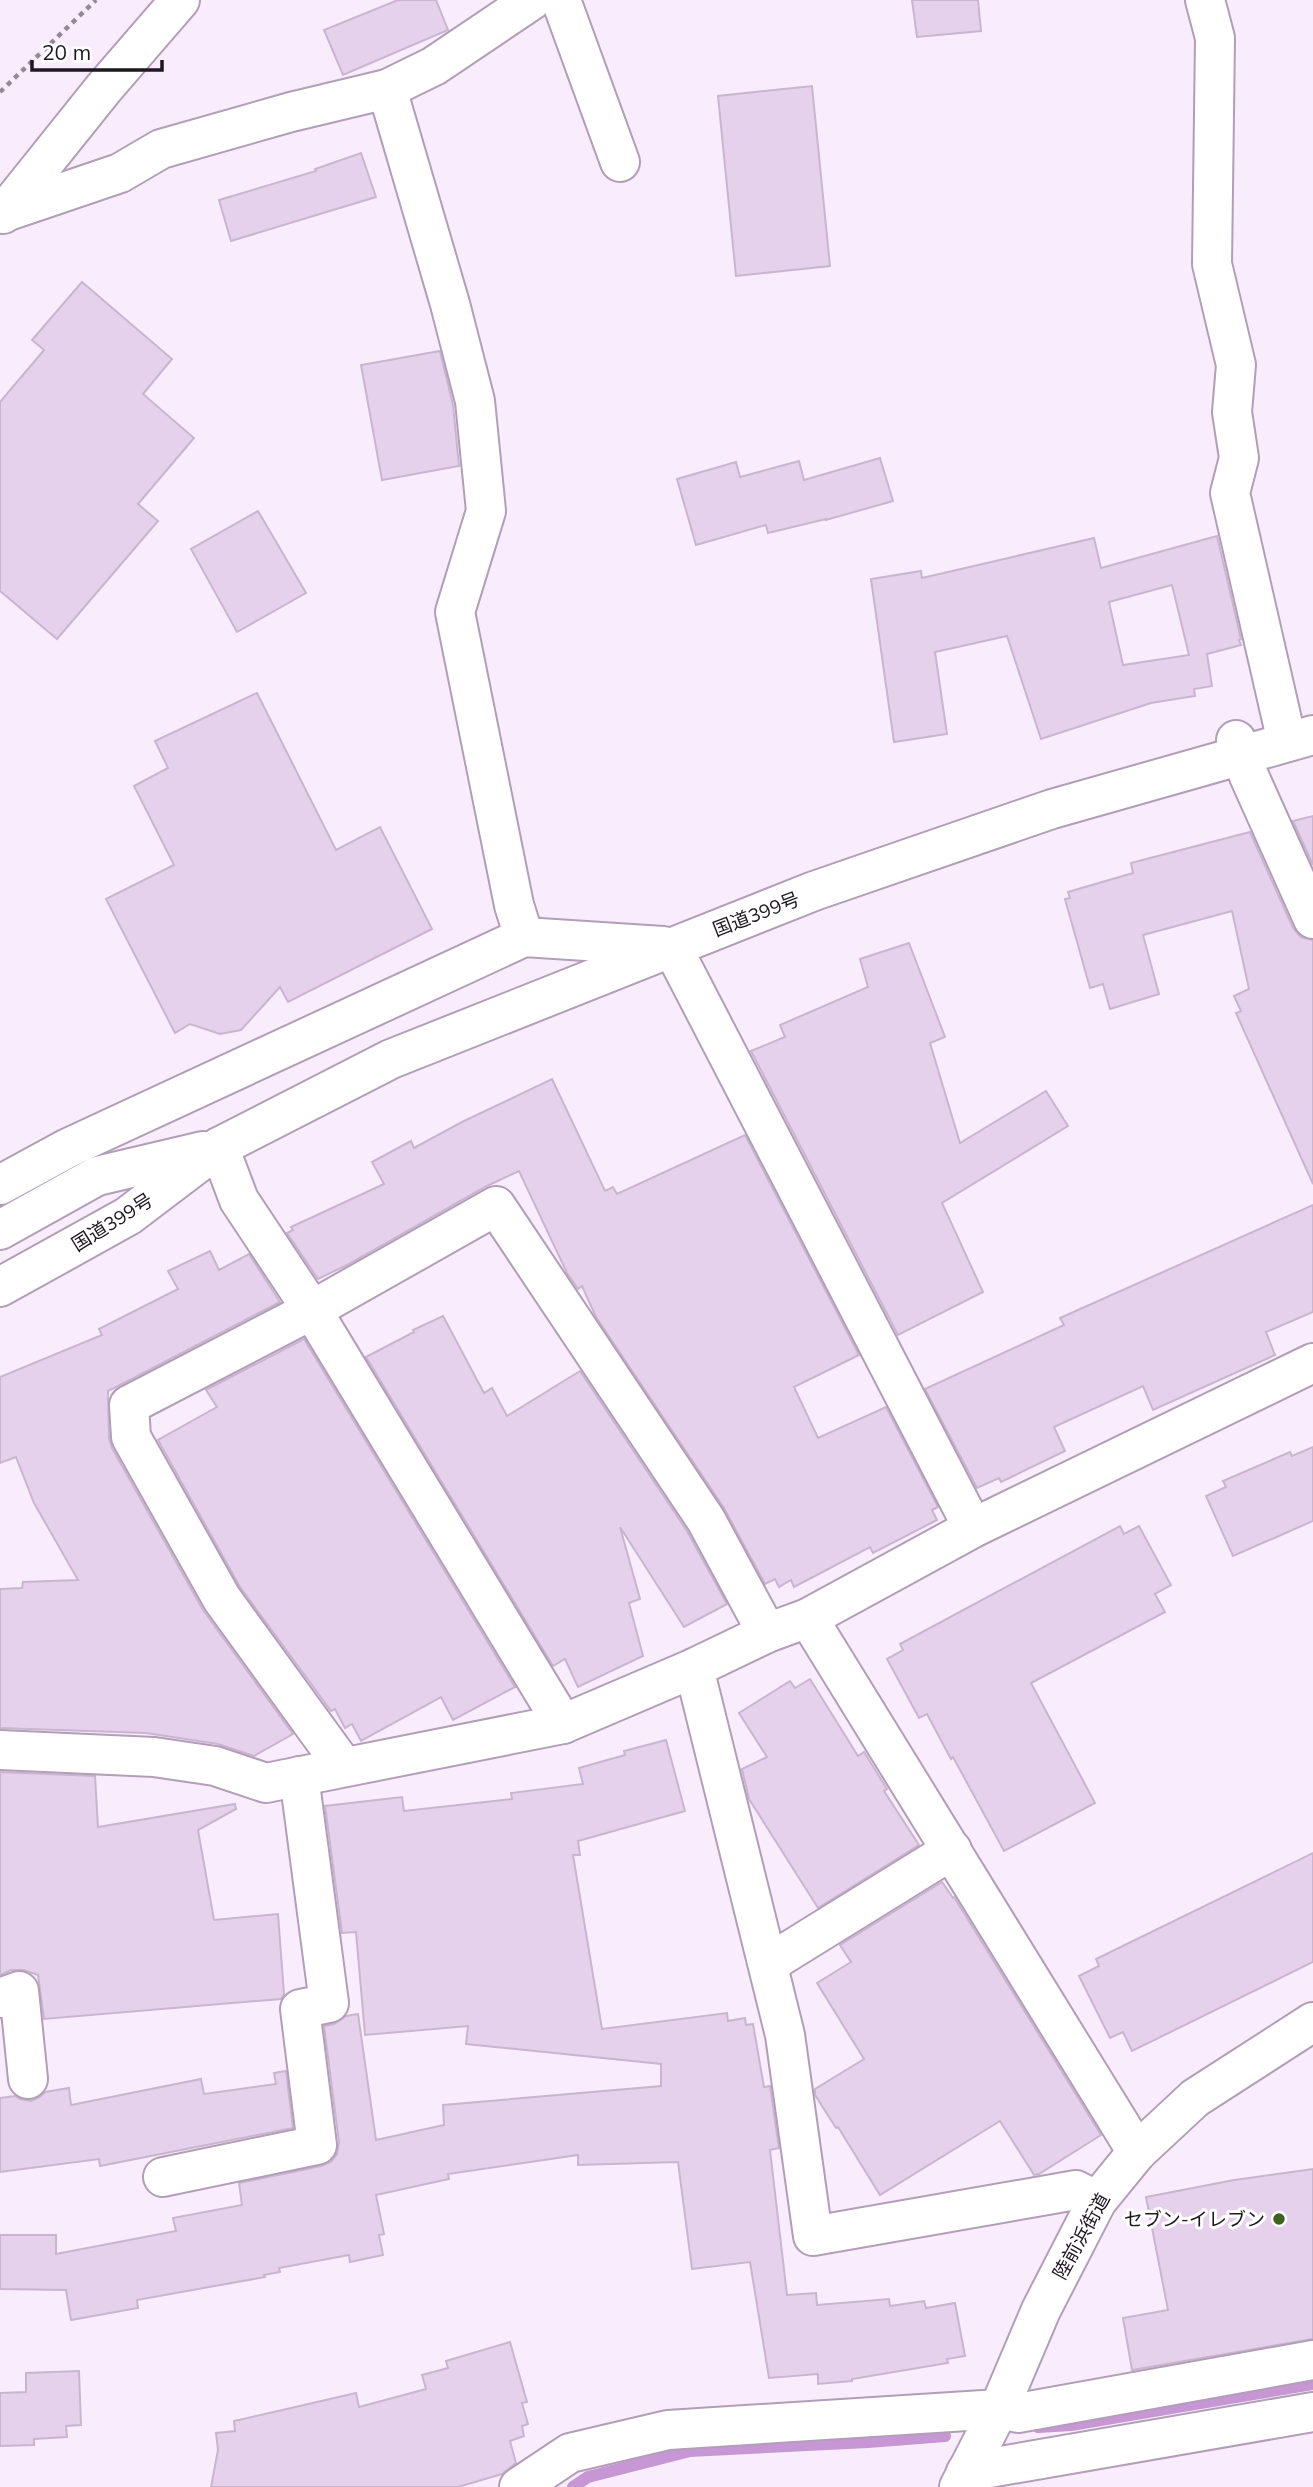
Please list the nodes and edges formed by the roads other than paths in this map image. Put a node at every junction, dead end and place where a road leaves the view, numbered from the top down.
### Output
1 (180, 0) edge
2 (532, 0) edge
3 (561, 0) edge
4 (1205, 0) edge
5 (387, 89) junction
6 (620, 162) dead end
7 (3, 215) edge
8 (1300, 738) edge
9 (1238, 747) junction
10 (1313, 919) edge
11 (524, 937) junction
12 (672, 947) junction
13 (219, 1147) junction
14 (0, 1185) edge
15 (0, 1230) edge
16 (0, 1287) edge
17 (312, 1310) junction
18 (1313, 1363) edge
19 (973, 1528) junction
20 (808, 1618) junction
21 (767, 1633) junction
22 (694, 1668) junction
23 (563, 1724) junction
24 (0, 1750) edge
25 (344, 1767) junction
26 (299, 1776) junction
27 (952, 1850) junction
28 (768, 1965) junction
29 (0, 1998) edge
30 (1313, 2022) edge
31 (28, 2079) dead end
32 (1137, 2152) junction
33 (163, 2177) dead end
34 (1097, 2201) junction
35 (1313, 2360) edge
36 (999, 2409) junction
37 (1313, 2412) edge
38 (1051, 2472) edge
39 (963, 2480) edge
40 (519, 2487) edge

1 - 7 main road
2 - 5 main road
3 - 6 main road
4 - 8 main road
5 - 7 main road
5 - 11 main road
8 - 9 main road, 国道399号
9 - 10 main road
9 - 12 main road, 国道399号
11 - 12 main road
11 - 14 main road
12 - 13 main road, 国道399号
12 - 19 main road
13 - 15 main road, 国道399号
13 - 16 main road, 国道399号
13 - 17 main road
17 - 21 main road
17 - 23 main road
17 - 25 main road
18 - 19 main road
19 - 20 main road
20 - 21 main road
20 - 27 main road
21 - 22 main road
22 - 23 main road
22 - 28 main road
23 - 25 main road
24 - 26 main road
25 - 26 main road
26 - 33 main road
27 - 28 main road
27 - 32 main road
28 - 34 main road
29 - 31 main road
30 - 32 main road, 陸前浜街道
32 - 34 main road, 陸前浜街道
34 - 36 main road, 陸前浜街道
35 - 36 main road
36 - 39 main road, 陸前浜街道
36 - 40 main road
37 - 38 main road
38 - 39 main road

